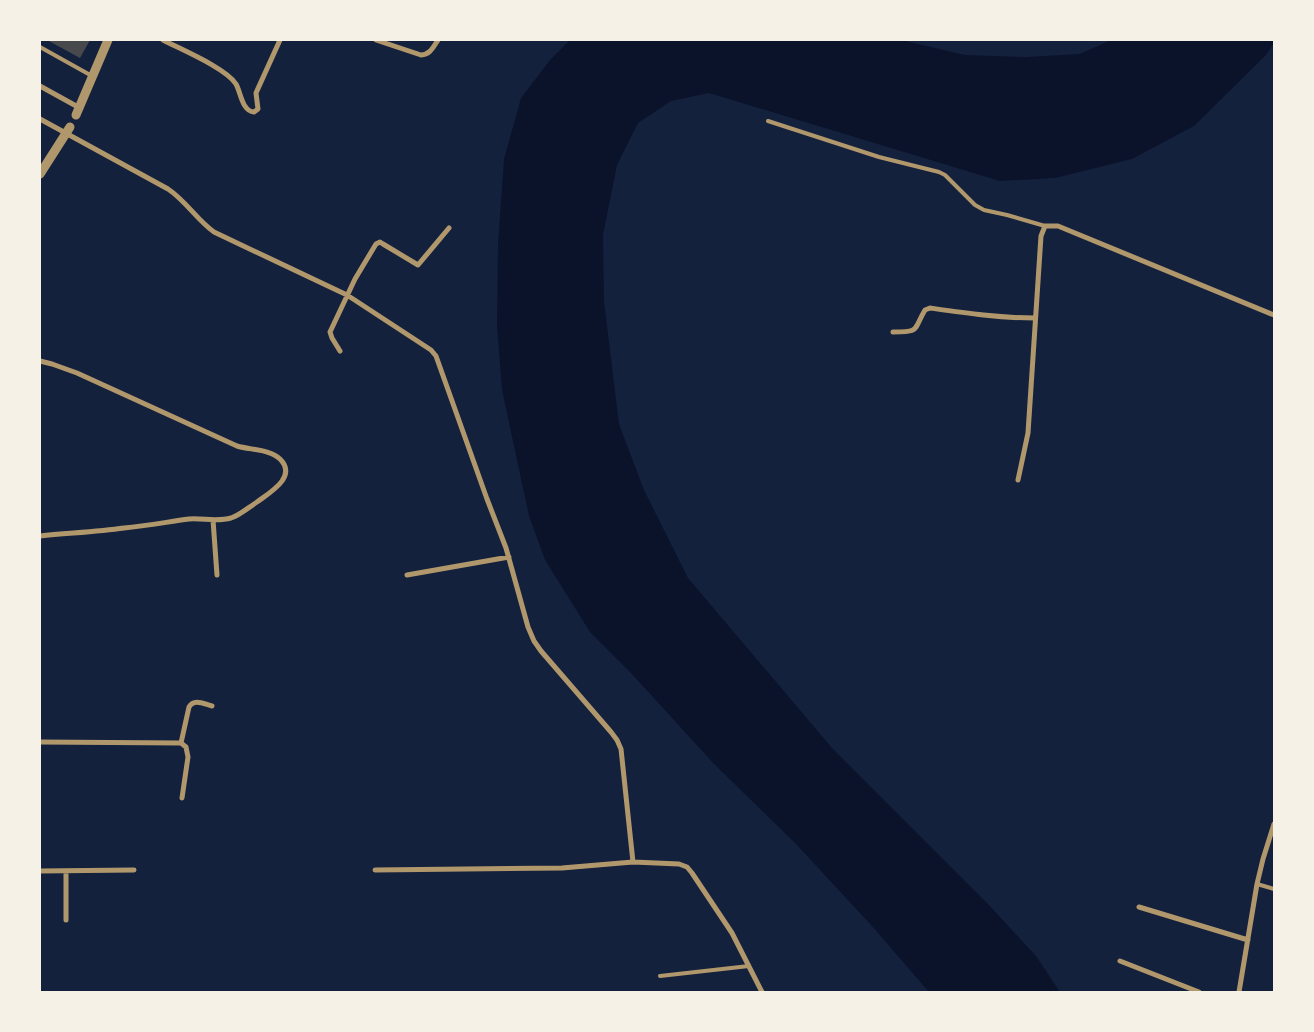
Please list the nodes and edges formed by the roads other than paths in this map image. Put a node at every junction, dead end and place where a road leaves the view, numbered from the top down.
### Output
1 (108, 40) edge
2 (163, 40) edge
3 (280, 40) edge
4 (376, 40) edge
5 (438, 40) edge
6 (40, 48) edge
7 (92, 76) junction
8 (40, 86) edge
9 (77, 111) junction
10 (40, 119) edge
11 (768, 121) dead end
12 (68, 130) junction
13 (40, 174) edge
14 (1045, 226) junction
15 (449, 228) dead end
16 (348, 292) junction
17 (1274, 315) edge
18 (1035, 318) junction
19 (893, 332) dead end
20 (340, 351) dead end
21 (40, 361) edge
22 (1018, 480) dead end
23 (214, 520) junction
24 (40, 536) edge
25 (509, 557) junction
26 (218, 575) dead end
27 (408, 575) dead end
28 (212, 706) dead end
29 (40, 742) edge
30 (181, 743) junction
31 (182, 798) dead end
32 (1274, 827) edge
33 (633, 862) junction
34 (134, 870) dead end
35 (375, 870) dead end
36 (40, 871) edge
37 (66, 871) junction
38 (1257, 884) junction
39 (1274, 889) edge
40 (1139, 907) dead end
41 (66, 920) dead end
42 (1248, 940) junction
43 (1120, 961) dead end
44 (749, 966) junction
45 (660, 976) dead end
46 (762, 992) edge
47 (1199, 992) edge
48 (1239, 992) edge

1 - 7 street
2 - 3 street
4 - 5 street
6 - 7 lane
7 - 9 street
8 - 9 street
9 - 12 street
10 - 12 street
11 - 14 lane
12 - 13 street
12 - 16 street
14 - 17 street
14 - 18 street
15 - 16 street
16 - 20 street
16 - 25 street
18 - 19 street
18 - 22 street
21 - 23 street
23 - 24 street
23 - 26 street
25 - 27 street
25 - 33 street
28 - 30 street
29 - 30 street
30 - 31 street
32 - 38 street
33 - 35 street
33 - 44 street
34 - 37 street
36 - 37 street
37 - 41 street
38 - 39 lane
38 - 42 street
40 - 42 street
42 - 48 street
43 - 47 street
44 - 45 lane
44 - 46 street

